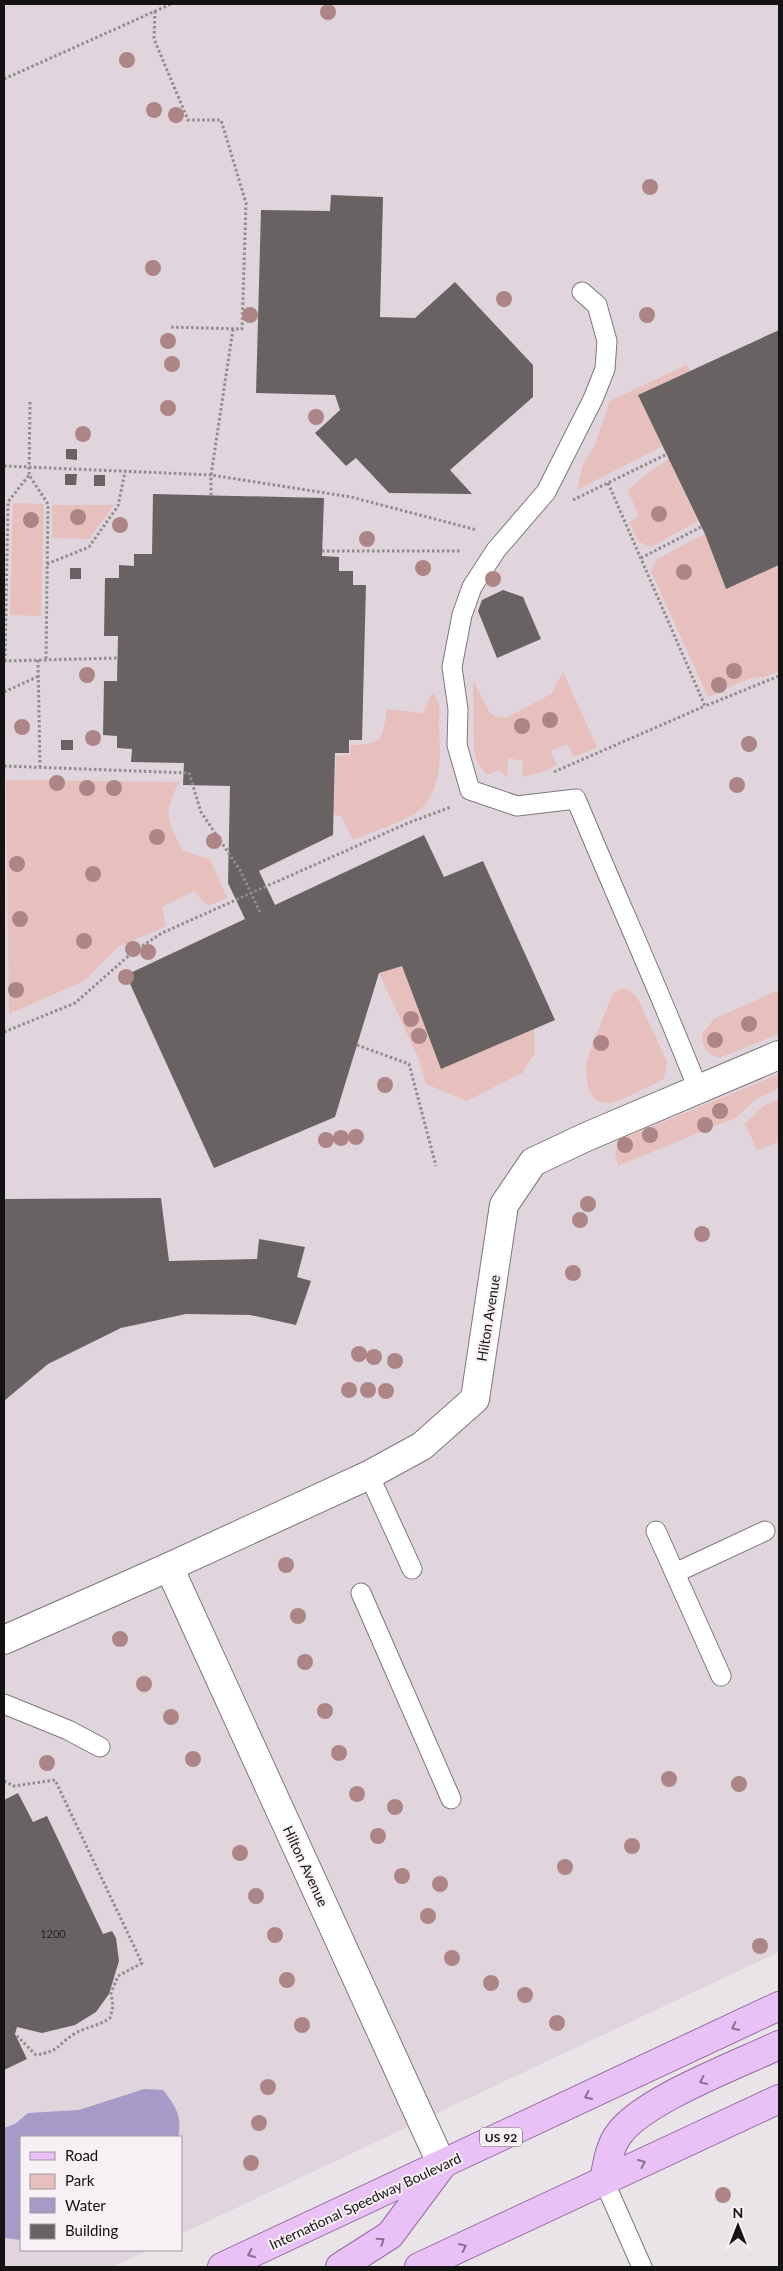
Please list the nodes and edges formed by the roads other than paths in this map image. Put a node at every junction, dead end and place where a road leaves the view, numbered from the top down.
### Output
1 (582, 292) dead end
2 (779, 1055) edge
3 (698, 1089) junction
4 (369, 1475) junction
5 (656, 1531) dead end
6 (764, 1531) dead end
7 (169, 1567) junction
8 (412, 1569) dead end
9 (676, 1573) junction
10 (361, 1593) dead end
11 (4, 1640) edge
12 (721, 1676) dead end
13 (4, 1704) edge
14 (100, 1747) dead end
15 (451, 1799) dead end
16 (779, 2006) edge
17 (779, 2045) edge
18 (779, 2099) edge
19 (442, 2165) junction
20 (604, 2181) junction
21 (222, 2267) edge
22 (340, 2267) edge
23 (419, 2267) edge
24 (642, 2267) edge

1 - 3 lane
2 - 3 street, Hilton Avenue
3 - 4 street, Hilton Avenue
4 - 7 street, Hilton Avenue
4 - 8 lane
5 - 9 lane
6 - 9 lane
7 - 11 street, Hilton Avenue
7 - 19 street, Hilton Avenue
9 - 12 lane
10 - 15 lane
13 - 14 lane
16 -> 19 main road, International Speedway Boulevard / US 92
17 -> 20 main road
20 -> 18 main road
19 -> 21 main road, International Speedway Boulevard / US 92
22 -> 19 main road
23 -> 20 main road
20 - 24 lane

